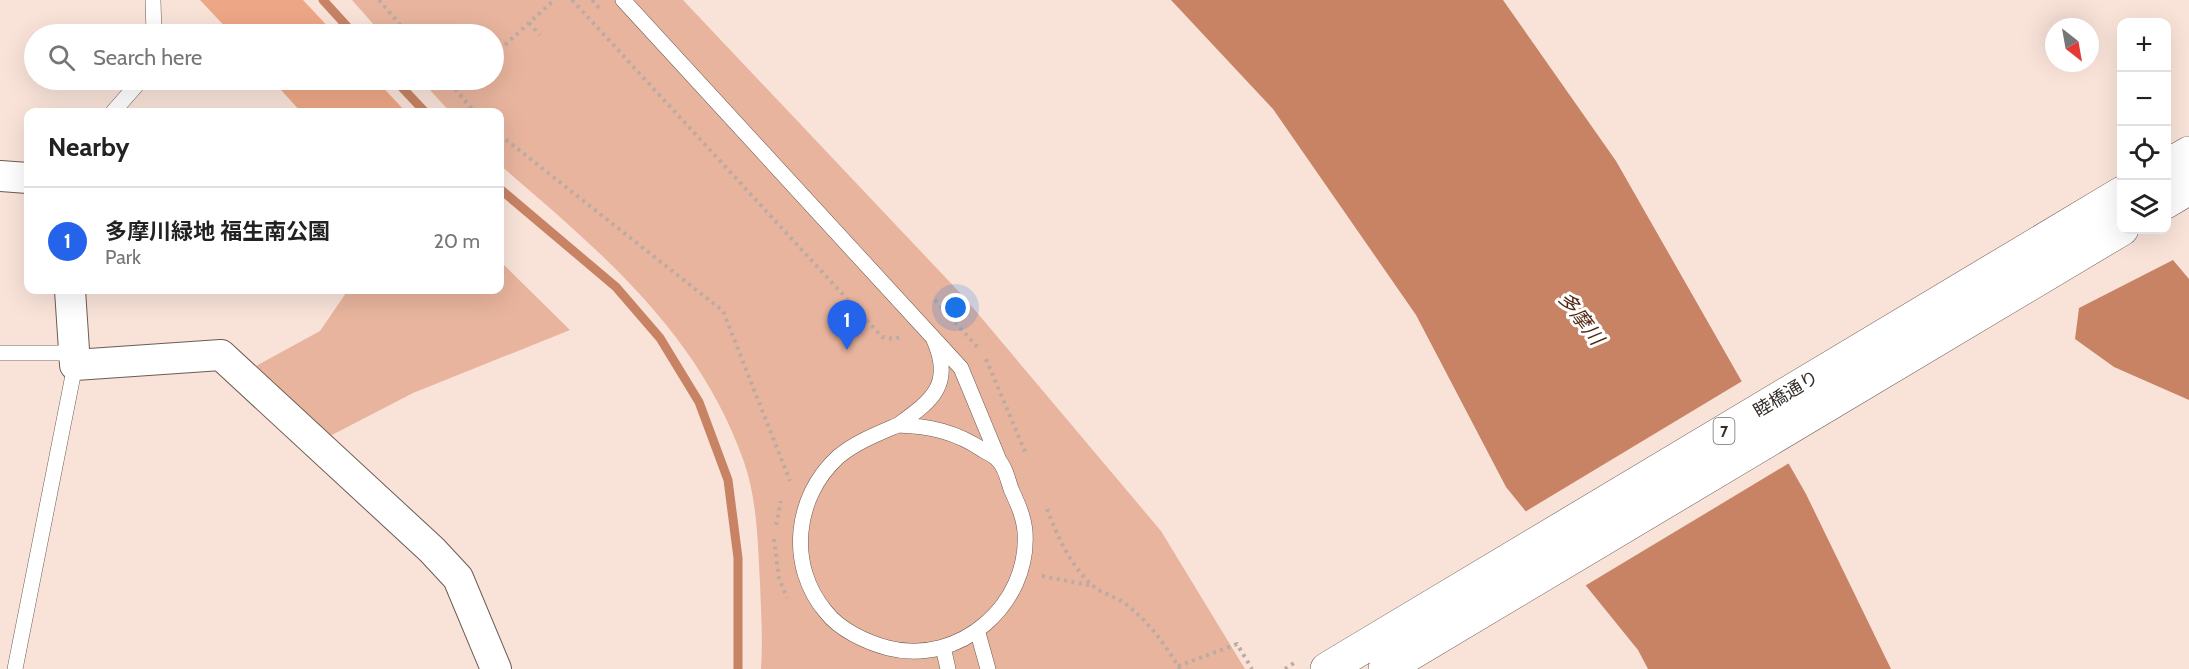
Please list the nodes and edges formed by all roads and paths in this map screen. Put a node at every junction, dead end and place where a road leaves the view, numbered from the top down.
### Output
1 (153, 0) edge
2 (379, 0) edge
3 (554, 0) edge
4 (572, 0) edge
5 (622, 0) edge
6 (529, 23) junction
7 (154, 24) edge
8 (399, 24) edge
9 (540, 35) dead end
10 (504, 46) edge
11 (132, 90) edge
12 (456, 90) edge
13 (116, 108) edge
14 (472, 108) edge
15 (504, 138) edge
16 (2189, 153) edge
17 (2171, 163) edge
18 (0, 176) edge
19 (24, 178) edge
20 (2189, 188) edge
21 (2117, 195) edge
22 (2171, 199) edge
23 (2117, 231) edge
24 (70, 294) edge
25 (940, 305) dead end
26 (921, 323) junction
27 (932, 335) junction
28 (0, 353) edge
29 (75, 359) junction
30 (898, 425) junction
31 (999, 460) junction
32 (788, 488) dead end
33 (784, 496) dead end
34 (776, 527) dead end
35 (775, 537) dead end
36 (1060, 544) dead end
37 (791, 607) dead end
38 (978, 633) junction
39 (943, 647) junction
40 (1179, 668) edge
41 (15, 669) edge
42 (496, 669) edge
43 (948, 669) edge
44 (988, 669) edge
45 (1251, 669) edge
46 (1327, 669) edge
47 (1385, 669) edge

1 - 7 lane
2 - 8 path
3 - 6 path
4 - 26 path
5 - 26 lane
6 - 9 path
6 - 10 path
11 - 13 lane
12 - 14 path
15 - 32 path
16 - 17 main road
18 - 19 street
20 - 22 main road
21 - 46 main road, 睦橋通り / 7
23 - 47 main road, 睦橋通り / 7
24 - 29 street
25 - 26 path
26 - 27 lane
27 - 30 lane
27 - 31 lane
28 - 29 lane
29 - 41 lane
29 - 42 street
30 - 31 lane
30 - 39 lane
31 - 38 lane
33 - 34 path
35 - 37 path
36 - 40 path
38 - 39 lane
38 - 44 lane
39 - 43 lane
40 - 45 path

